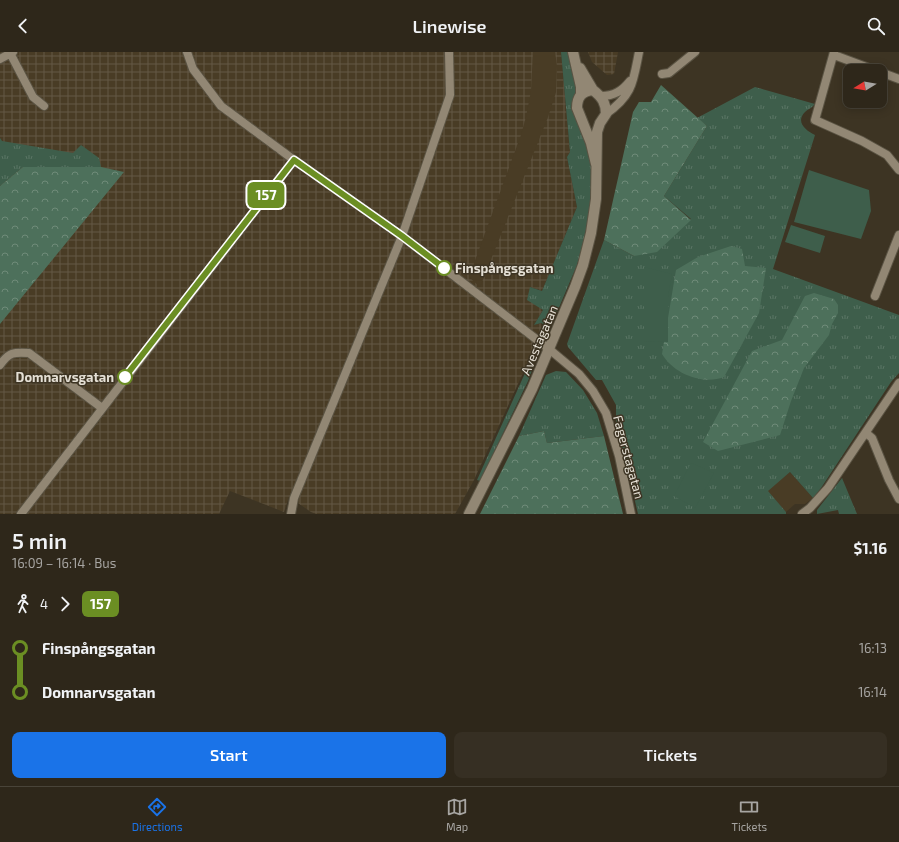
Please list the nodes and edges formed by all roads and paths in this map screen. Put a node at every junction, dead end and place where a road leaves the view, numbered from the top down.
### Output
1 (187, 52) edge
2 (449, 52) edge
3 (639, 52) edge
4 (695, 52) edge
5 (11, 53) edge
6 (834, 54) edge
7 (574, 56) edge
8 (0, 59) edge
9 (859, 64) edge
10 (635, 74) junction
11 (662, 74) dead end
12 (887, 75) edge
13 (899, 79) edge
14 (597, 93) junction
15 (581, 94) junction
16 (44, 106) dead end
17 (603, 118) junction
18 (581, 122) junction
19 (294, 160) junction
20 (596, 164) junction
21 (899, 170) edge
22 (899, 235) edge
23 (402, 236) junction
24 (876, 296) dead end
25 (549, 349) junction
26 (0, 365) edge
27 (899, 383) edge
28 (102, 408) junction
29 (866, 433) junction
30 (899, 499) edge
31 (811, 511) edge
32 (21, 514) edge
33 (291, 514) edge
34 (469, 514) edge
35 (632, 514) edge
36 (802, 514) edge

1 - 19 street, Fagerstagatan
2 - 23 street
3 - 10 street
4 - 11 street
5 - 8 street
5 - 16 street
6 - 9 street
6 - 21 street
7 - 14 street, Avestagatan
7 - 15 street, Avestagatan
10 - 14 street
10 - 17 street
12 - 13 street
14 - 15 street
14 - 17 street, Avestagatan
15 - 18 street, Avestagatan
17 - 18 street
17 - 20 street, Avestagatan
18 - 20 street, Avestagatan
19 - 23 street, Fagerstagatan
19 - 28 street
20 - 25 street, Avestagatan
22 - 24 street
23 - 25 street, Fagerstagatan
23 - 33 street
25 - 34 street, Avestagatan
25 - 35 street, Fagerstagatan
26 - 28 street
27 - 29 street
28 - 32 street
29 - 30 street
29 - 31 street
31 - 36 street

